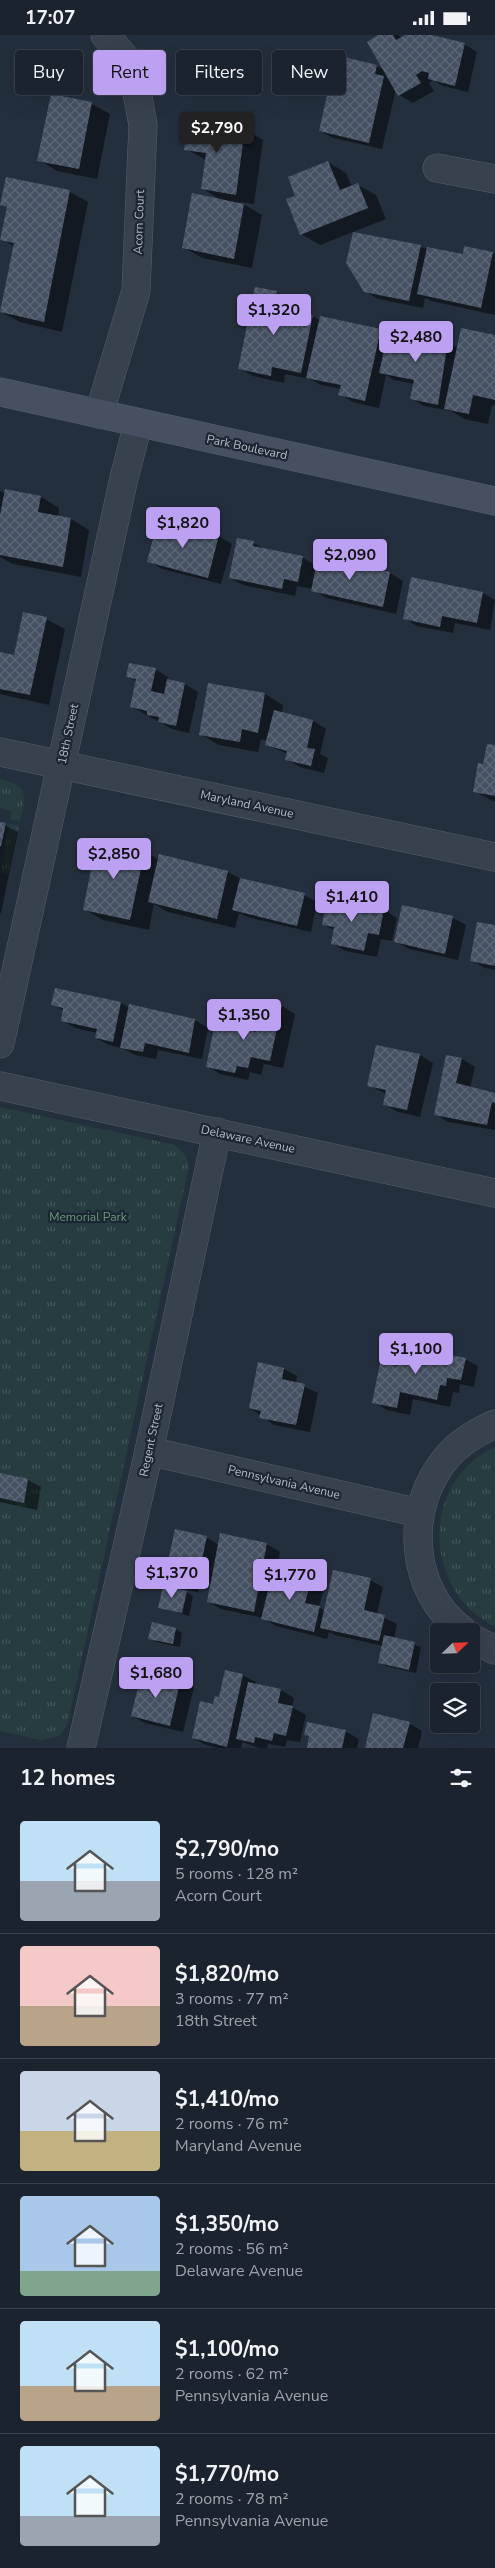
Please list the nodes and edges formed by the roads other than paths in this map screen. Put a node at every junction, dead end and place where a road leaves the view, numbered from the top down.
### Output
1 (105, 35) edge
2 (437, 168) dead end
3 (495, 179) edge
4 (0, 393) edge
5 (99, 414) junction
6 (138, 424) junction
7 (495, 501) edge
8 (0, 752) edge
9 (62, 764) junction
10 (495, 857) edge
11 (0, 1044) edge
12 (0, 1085) edge
13 (217, 1132) junction
14 (495, 1193) edge
15 (495, 1424) edge
16 (148, 1451) junction
17 (420, 1513) junction
18 (455, 1623) edge
19 (480, 1642) edge
20 (495, 1650) edge
21 (81, 1748) edge

1 - 5 street, Acorn Court
2 - 3 street
4 - 5 street, Park Boulevard
5 - 6 street, Park Boulevard
6 - 7 street, Park Boulevard
6 - 9 street, 18th Street
8 - 9 street, Maryland Avenue
9 - 10 street, Maryland Avenue
9 - 11 street, 18th Street
12 - 13 street, Delaware Avenue
13 - 14 street, Delaware Avenue
13 - 16 street, Regent Street
15 - 17 street
16 - 17 street, Pennsylvania Avenue
16 - 21 street, Regent Street
17 - 18 street
19 - 20 street

